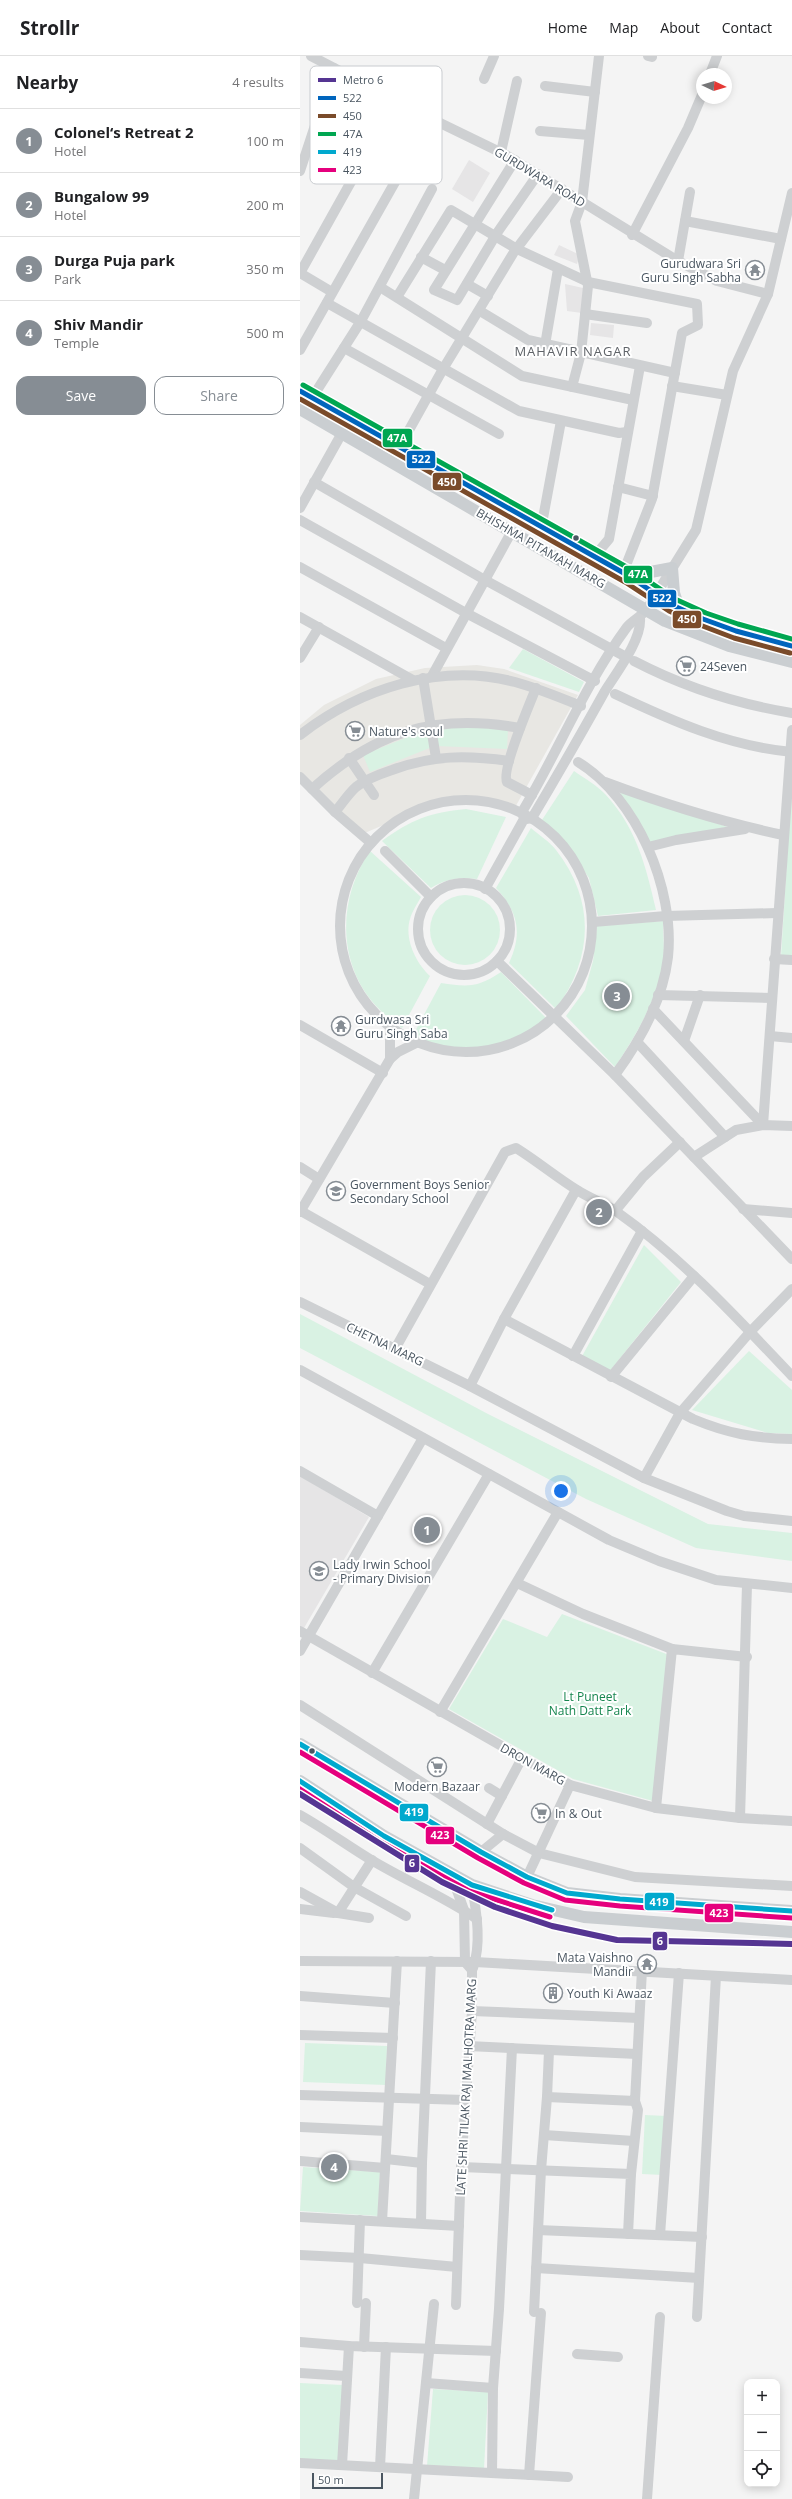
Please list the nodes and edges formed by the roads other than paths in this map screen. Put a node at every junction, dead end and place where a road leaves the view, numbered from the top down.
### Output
1 (311, 56) edge
2 (494, 56) edge
3 (599, 56) edge
4 (648, 56) edge
5 (652, 56) edge
6 (717, 56) edge
7 (330, 66) edge
8 (712, 68) edge
9 (484, 79) dead end
10 (517, 81) dead end
11 (545, 86) dead end
12 (595, 92) junction
13 (698, 104) edge
14 (442, 124) edge
15 (540, 131) dead end
16 (589, 136) junction
17 (310, 141) edge
18 (501, 152) junction
19 (515, 160) junction
20 (300, 171) edge
21 (538, 174) junction
22 (350, 184) edge
23 (394, 184) edge
24 (432, 189) dead end
25 (562, 189) junction
26 (690, 192) dead end
27 (792, 193) edge
28 (582, 202) junction
29 (685, 221) junction
30 (476, 224) junction
31 (632, 235) junction
32 (496, 236) junction
33 (781, 239) junction
34 (517, 249) junction
35 (304, 257) edge
36 (421, 257) junction
37 (678, 261) junction
38 (558, 269) junction
39 (446, 270) junction
40 (588, 282) junction
41 (467, 284) junction
42 (380, 287) junction
43 (332, 292) junction
44 (768, 294) junction
45 (488, 296) junction
46 (397, 297) junction
47 (327, 303) junction
48 (480, 311) junction
49 (585, 314) junction
50 (361, 321) junction
51 (647, 324) dead end
52 (463, 337) junction
53 (546, 345) junction
54 (344, 348) junction
55 (300, 350) edge
56 (581, 354) junction
57 (640, 366) junction
58 (443, 369) junction
59 (675, 373) junction
60 (672, 386) junction
61 (572, 387) junction
62 (300, 391) edge
63 (428, 396) junction
64 (727, 396) junction
65 (312, 398) junction
66 (633, 400) junction
67 (301, 413) edge
68 (561, 421) junction
69 (627, 432) junction
70 (342, 433) junction
71 (499, 434) dead end
72 (399, 448) junction
73 (314, 482) junction
74 (618, 487) junction
75 (653, 496) junction
76 (300, 508) edge
77 (300, 520) edge
78 (541, 528) junction
79 (512, 531) junction
80 (593, 558) junction
81 (300, 568) edge
82 (672, 568) junction
83 (626, 575) junction
84 (485, 580) junction
85 (657, 594) junction
86 (679, 608) junction
87 (466, 613) junction
88 (644, 614) junction
89 (300, 617) edge
90 (319, 627) junction
91 (792, 646) edge
92 (446, 648) junction
93 (614, 648) junction
94 (300, 658) edge
95 (630, 659) junction
96 (792, 662) edge
97 (428, 677) junction
98 (413, 680) junction
99 (595, 681) junction
100 (536, 688) junction
101 (615, 694) dead end
102 (581, 706) junction
103 (792, 713) edge
104 (431, 724) junction
105 (520, 728) junction
106 (792, 730) edge
107 (300, 735) edge
108 (791, 752) edge
109 (349, 758) junction
110 (436, 758) junction
111 (509, 761) junction
112 (578, 762) dead end
113 (300, 777) edge
114 (364, 782) junction
115 (604, 782) junction
116 (312, 789) junction
117 (374, 795) dead end
118 (532, 795) junction
119 (335, 812) junction
120 (526, 816) junction
121 (750, 828) junction
122 (783, 835) junction
123 (371, 843) junction
124 (648, 847) junction
125 (385, 851) dead end
126 (485, 889) junction
127 (431, 897) junction
128 (777, 913) junction
129 (666, 916) junction
130 (592, 922) junction
131 (774, 959) junction
132 (792, 960) edge
133 (497, 961) junction
134 (658, 995) junction
135 (700, 995) junction
136 (772, 998) junction
137 (653, 1009) junction
138 (555, 1016) junction
139 (390, 1028) junction
140 (302, 1030) edge
141 (770, 1036) junction
142 (792, 1038) edge
143 (684, 1041) junction
144 (638, 1042) junction
145 (416, 1043) junction
146 (390, 1059) junction
147 (383, 1073) junction
148 (615, 1075) junction
149 (763, 1125) junction
150 (792, 1126) edge
151 (725, 1137) junction
152 (680, 1142) junction
153 (694, 1157) junction
154 (300, 1167) edge
155 (319, 1179) junction
156 (576, 1190) junction
157 (743, 1209) junction
158 (615, 1211) junction
159 (300, 1212) edge
160 (792, 1213) edge
161 (642, 1231) junction
162 (792, 1259) edge
163 (694, 1276) junction
164 (430, 1284) junction
165 (792, 1289) edge
166 (300, 1302) edge
167 (504, 1319) junction
168 (750, 1332) junction
169 (394, 1349) junction
170 (573, 1356) junction
171 (300, 1370) edge
172 (792, 1376) edge
173 (611, 1377) junction
174 (470, 1386) junction
175 (680, 1413) junction
176 (423, 1438) junction
177 (792, 1439) edge
178 (300, 1471) edge
179 (489, 1474) junction
180 (644, 1478) junction
181 (558, 1512) junction
182 (378, 1516) junction
183 (792, 1521) edge
184 (517, 1583) junction
185 (747, 1585) junction
186 (792, 1588) edge
187 (304, 1633) edge
188 (672, 1649) junction
189 (300, 1651) edge
190 (747, 1657) junction
191 (372, 1673) junction
192 (300, 1705) edge
193 (440, 1712) junction
194 (300, 1744) edge
195 (522, 1758) junction
196 (300, 1781) edge
197 (570, 1785) junction
198 (489, 1788) dead end
199 (502, 1796) junction
200 (656, 1808) junction
201 (301, 1818) edge
202 (740, 1818) junction
203 (792, 1821) edge
204 (487, 1824) junction
205 (503, 1834) junction
206 (300, 1848) edge
207 (480, 1852) junction
208 (539, 1853) junction
209 (372, 1860) junction
210 (451, 1874) junction
211 (527, 1878) junction
212 (472, 1886) junction
213 (792, 1886) edge
214 (354, 1887) junction
215 (300, 1892) edge
216 (300, 1909) edge
217 (464, 1910) junction
218 (792, 1911) edge
219 (338, 1913) junction
220 (406, 1916) dead end
221 (369, 1918) dead end
222 (477, 1919) junction
223 (792, 1932) edge
224 (300, 1961) edge
225 (397, 1961) junction
226 (431, 1961) junction
227 (471, 1964) junction
228 (642, 1970) junction
229 (679, 1973) junction
230 (716, 1976) junction
231 (792, 1980) edge
232 (300, 1996) edge
233 (395, 2003) junction
234 (472, 2011) junction
235 (639, 2018) junction
236 (300, 2035) edge
237 (393, 2038) junction
238 (468, 2046) junction
239 (512, 2048) junction
240 (549, 2051) junction
241 (637, 2054) junction
242 (300, 2095) edge
243 (547, 2097) junction
244 (389, 2098) junction
245 (425, 2099) junction
246 (465, 2100) junction
247 (635, 2101) junction
248 (300, 2127) edge
249 (387, 2131) junction
250 (544, 2135) junction
251 (634, 2141) junction
252 (300, 2161) edge
253 (385, 2163) junction
254 (422, 2163) junction
255 (460, 2167) junction
256 (505, 2170) junction
257 (541, 2170) junction
258 (631, 2174) junction
259 (300, 2216) edge
260 (360, 2220) junction
261 (382, 2221) junction
262 (421, 2223) junction
263 (459, 2226) junction
264 (538, 2230) junction
265 (628, 2234) junction
266 (660, 2235) junction
267 (702, 2237) junction
268 (300, 2256) edge
269 (360, 2258) junction
270 (457, 2267) junction
271 (536, 2268) junction
272 (699, 2278) junction
273 (434, 2304) dead end
274 (456, 2306) dead end
275 (660, 2316) dead end
276 (697, 2317) dead end
277 (300, 2342) edge
278 (349, 2346) junction
279 (364, 2347) junction
280 (386, 2347) junction
281 (430, 2348) junction
282 (496, 2351) junction
283 (577, 2354) dead end
284 (618, 2357) dead end
285 (300, 2374) edge
286 (346, 2376) junction
287 (426, 2383) junction
288 (493, 2388) junction
289 (300, 2463) edge
290 (342, 2465) junction
291 (380, 2467) junction
292 (416, 2469) junction
293 (492, 2473) junction
294 (529, 2474) junction
295 (568, 2477) dead end
296 (414, 2499) edge
297 (647, 2499) edge

1 - 7 street, GURDWARA ROAD
2 - 9 street
3 - 12 street
4 - 5 street
6 - 8 street
10 - 18 street
11 - 12 street
12 - 16 street
13 - 31 street
14 - 18 street, GURDWARA ROAD
15 - 16 street
16 - 28 street
17 - 20 street
18 - 19 street, GURDWARA ROAD
19 - 21 street, GURDWARA ROAD
19 - 30 street
21 - 25 street, GURDWARA ROAD
21 - 32 street
22 - 35 street
23 - 43 street
24 - 42 street
25 - 28 street, GURDWARA ROAD
25 - 34 street
26 - 29 street
27 - 33 street
28 - 31 street, GURDWARA ROAD
28 - 40 street
29 - 33 street
29 - 37 street
30 - 32 street
30 - 36 street
30 - 39 street
31 - 37 street, GURDWARA ROAD
32 - 34 street
32 - 41 street
33 - 44 street
34 - 38 street
34 - 45 street
35 - 43 street
36 - 39 street
36 - 46 street
37 - 44 street, GURDWARA ROAD
38 - 40 street
38 - 53 street
39 - 41 street
40 - 49 street
40 - 59 street
41 - 45 street
42 - 46 street
42 - 50 street
43 - 47 street
44 - 64 street
45 - 48 street
46 - 52 street
47 - 50 street
47 - 55 street
48 - 52 street
48 - 53 street
49 - 51 street
49 - 56 street
50 - 54 street
50 - 58 street
52 - 58 street
52 - 61 street
53 - 56 street
54 - 63 street
54 - 65 street
56 - 57 street
56 - 61 street
57 - 59 street
57 - 66 street
58 - 63 street
58 - 68 street
59 - 60 street
60 - 64 street
60 - 75 street
61 - 66 street
62 - 65 main road, BHISHMA PITAMAH MARG
63 - 71 street
63 - 72 street
64 - 82 street
65 - 72 main road, BHISHMA PITAMAH MARG
66 - 69 street
67 - 70 main road, BHISHMA PITAMAH MARG
68 - 69 street
68 - 78 street
69 - 74 street
70 - 73 street
70 - 79 main road, BHISHMA PITAMAH MARG
72 - 78 main road, BHISHMA PITAMAH MARG
73 - 76 street
73 - 84 street
74 - 75 street
74 - 80 street
75 - 83 street
77 - 87 street
78 - 80 main road, BHISHMA PITAMAH MARG
79 - 84 street
79 - 88 main road, BHISHMA PITAMAH MARG
80 - 83 main road, BHISHMA PITAMAH MARG
81 - 92 street
82 - 83 main road
82 - 85 street
82 - 86 main road
83 - 85 main road, BHISHMA PITAMAH MARG
84 - 87 street
84 - 93 street
85 - 86 main road, BHISHMA PITAMAH MARG
85 - 88 street
86 - 91 main road, BHISHMA PITAMAH MARG
87 - 92 street
87 - 99 street
88 - 93 street
88 - 95 street
88 - 96 main road, BHISHMA PITAMAH MARG
89 - 90 street
90 - 94 street
90 - 98 street
92 - 97 street
93 - 95 street
93 - 99 street
95 - 103 street
95 - 120 street
97 - 98 street
97 - 100 street
97 - 104 street
98 - 107 street
99 - 102 street
100 - 102 street
100 - 105 street
101 - 108 street
102 - 118 street
104 - 105 street
104 - 109 street
104 - 110 street
105 - 111 street
106 - 108 street
108 - 122 street
109 - 114 street
109 - 116 street
110 - 111 street
110 - 114 street
111 - 118 street
112 - 115 street
113 - 116 street
114 - 117 street
114 - 119 street
115 - 121 street
115 - 124 street
116 - 119 street
118 - 120 street
119 - 123 street
120 - 123 street
120 - 126 street
120 - 130 street
121 - 122 street
121 - 124 street
122 - 128 street
123 - 139 street
124 - 129 street
125 - 127 street
126 - 127 street
126 - 133 street
127 - 133 street
128 - 129 street
128 - 131 street
129 - 130 street
129 - 134 street
130 - 138 street
131 - 132 street
131 - 136 street
133 - 138 street
134 - 135 street
134 - 137 street
135 - 136 street
135 - 143 street
136 - 141 street
137 - 143 street
137 - 144 street
138 - 145 street
138 - 148 street
139 - 145 street
139 - 146 street
140 - 147 street
141 - 142 street
141 - 149 street
143 - 149 street
144 - 148 street
144 - 151 street
145 - 146 street
146 - 147 street
147 - 155 street
148 - 152 street
149 - 150 street
149 - 151 street
151 - 153 street
152 - 153 street
152 - 158 street
153 - 157 street
154 - 155 street
155 - 159 street
156 - 158 street
156 - 164 street
156 - 167 street
157 - 160 street
157 - 162 street
158 - 161 street
159 - 164 street
161 - 163 street
161 - 170 street
163 - 168 street
163 - 173 street
164 - 169 street
165 - 168 street
166 - 169 street, CHETNA MARG
167 - 170 street
167 - 174 street
168 - 172 street
168 - 175 street
169 - 174 street, CHETNA MARG
170 - 173 street
171 - 176 street
173 - 175 street
174 - 180 street, CHETNA MARG
175 - 177 street
175 - 180 street
176 - 179 street
176 - 182 street
178 - 182 street
179 - 181 street
179 - 191 street
180 - 183 street, CHETNA MARG
181 - 184 street
181 - 185 street
182 - 187 street
184 - 188 street
184 - 193 street
185 - 186 street
185 - 190 street
187 - 189 street
187 - 191 street, DRON MARG
188 - 190 street
188 - 200 street
190 - 202 street
191 - 193 street, DRON MARG
192 - 204 street
193 - 195 street, DRON MARG
194 - 207 main road
195 - 197 street, DRON MARG
195 - 199 street
196 - 210 main road
197 - 200 street, DRON MARG
197 - 208 street
198 - 199 street
199 - 204 street
200 - 202 street, DRON MARG
201 - 209 street
202 - 203 street, DRON MARG
204 - 205 street
205 - 207 street
205 - 208 street
206 - 214 street
207 - 211 main road
208 - 211 street
208 - 213 street
209 - 214 street
209 - 217 street
210 - 212 main road
210 - 217 street, LATE SHRI TILAK RAJ MALHOTRA MARG
211 - 218 main road
212 - 222 street
212 - 223 main road
214 - 219 street
214 - 220 street
215 - 219 street
216 - 219 street
217 - 222 street
217 - 227 street, LATE SHRI TILAK RAJ MALHOTRA MARG
219 - 221 street
222 - 227 street
224 - 225 street
225 - 226 street
225 - 233 street
226 - 227 street
226 - 245 street
227 - 228 street
227 - 234 street, LATE SHRI TILAK RAJ MALHOTRA MARG
228 - 229 street
228 - 235 street
229 - 230 street
229 - 266 street
230 - 231 street
230 - 267 street
232 - 233 street
233 - 237 street
234 - 235 street
234 - 238 street, LATE SHRI TILAK RAJ MALHOTRA MARG
235 - 241 street
236 - 237 street
237 - 244 street
238 - 239 street
238 - 246 street, LATE SHRI TILAK RAJ MALHOTRA MARG
239 - 240 street
239 - 256 street
240 - 241 street
240 - 243 street
241 - 247 street
242 - 244 street
243 - 247 street
243 - 250 street
244 - 245 street
244 - 249 street
245 - 246 street
245 - 254 street
246 - 255 street, LATE SHRI TILAK RAJ MALHOTRA MARG
247 - 251 street
248 - 249 street
249 - 253 street
250 - 251 street
250 - 257 street
251 - 258 street
252 - 253 street
253 - 254 street
253 - 261 street
254 - 262 street
255 - 256 street
255 - 263 street, LATE SHRI TILAK RAJ MALHOTRA MARG
256 - 257 street
256 - 282 street
257 - 258 street
257 - 264 street
258 - 265 street
259 - 260 street
260 - 261 street
260 - 269 street
261 - 262 street
262 - 263 street
263 - 270 street, LATE SHRI TILAK RAJ MALHOTRA MARG
264 - 265 street
264 - 271 street
265 - 266 street
266 - 267 street
267 - 272 street
268 - 269 street
269 - 270 street
269 - 279 street
270 - 274 street, LATE SHRI TILAK RAJ MALHOTRA MARG
271 - 272 street
271 - 294 street
272 - 276 street
273 - 281 street
275 - 297 street
277 - 278 street
278 - 279 street
278 - 286 street
279 - 280 street
280 - 281 street
280 - 291 street
281 - 282 street
281 - 287 street
282 - 288 street
283 - 284 street
285 - 286 street
286 - 290 street
287 - 288 street
287 - 292 street
288 - 293 street
289 - 290 street
290 - 291 street
291 - 292 street
292 - 293 street
292 - 296 street
293 - 294 street
294 - 295 street

